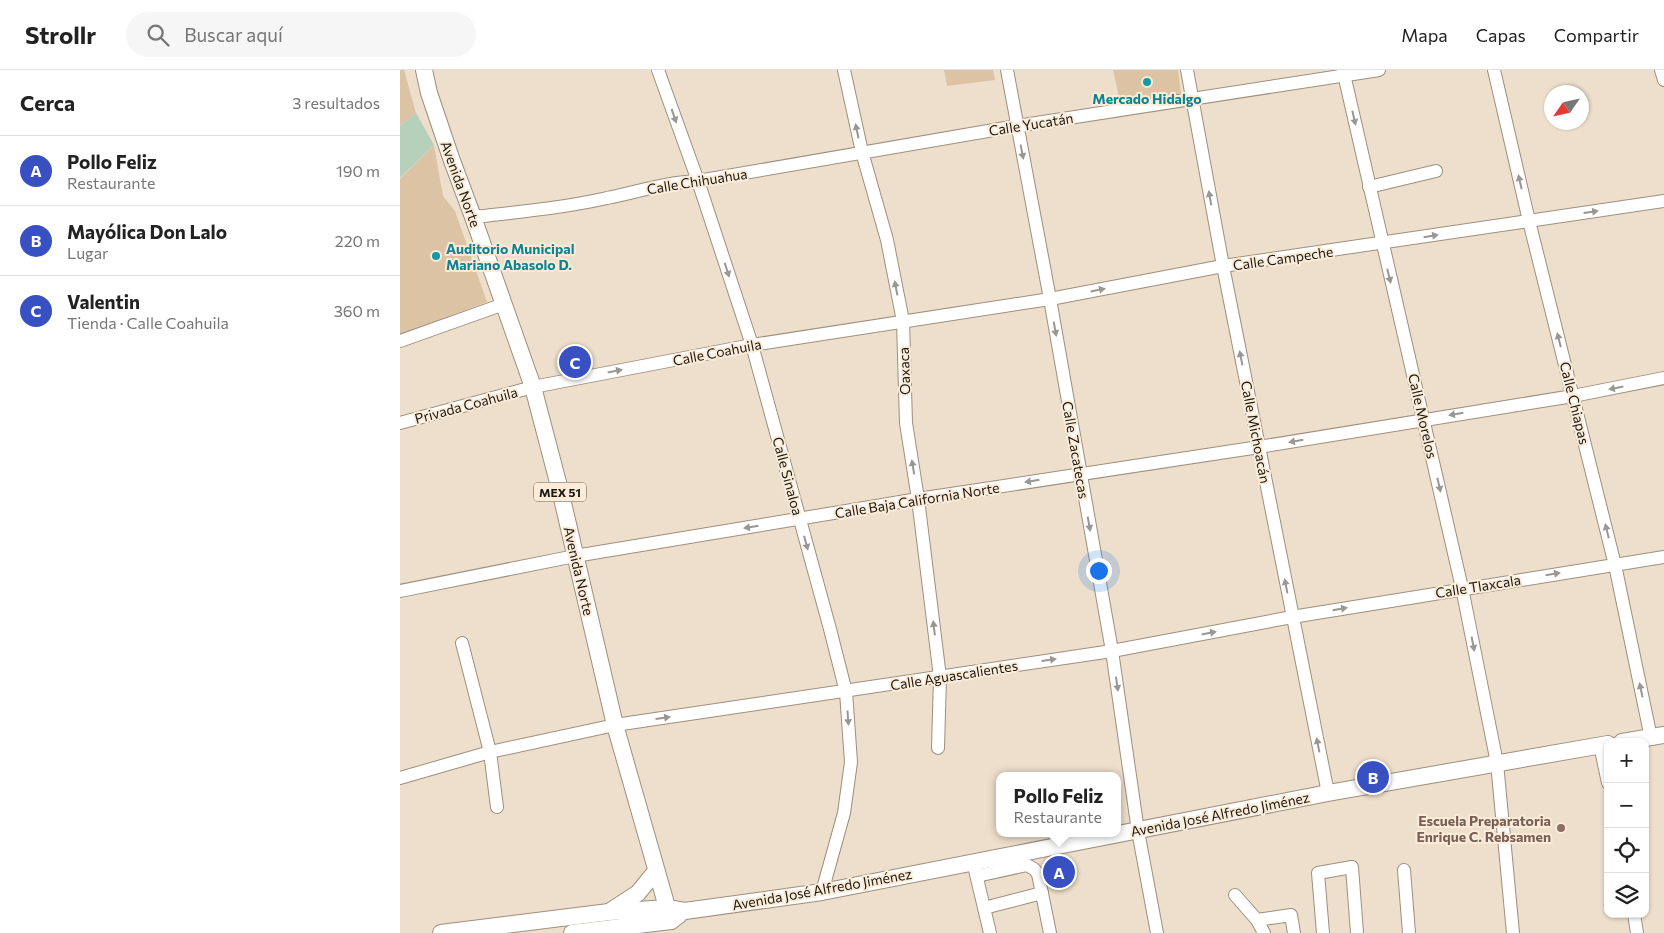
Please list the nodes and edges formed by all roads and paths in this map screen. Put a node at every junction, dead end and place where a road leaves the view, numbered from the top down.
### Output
1 (424, 70) edge
2 (658, 70) edge
3 (844, 70) edge
4 (1007, 70) edge
5 (1187, 70) edge
6 (1379, 70) edge
7 (1494, 70) edge
8 (1661, 70) edge
9 (1344, 73) edge
10 (1664, 80) edge
11 (1193, 100) junction
12 (1017, 126) junction
13 (862, 152) junction
14 (1436, 171) dead end
15 (698, 181) junction
16 (1369, 187) junction
17 (1664, 201) edge
18 (473, 217) junction
19 (1529, 221) junction
20 (1382, 244) junction
21 (1223, 266) junction
22 (1050, 299) junction
23 (504, 304) junction
24 (903, 322) junction
25 (400, 341) edge
26 (752, 345) junction
27 (1664, 378) edge
28 (533, 387) junction
29 (1574, 396) junction
30 (1424, 419) junction
31 (400, 423) edge
32 (1259, 447) junction
33 (1080, 474) junction
34 (918, 499) junction
35 (800, 519) junction
36 (575, 556) junction
37 (1664, 557) edge
38 (1615, 565) junction
39 (1462, 588) junction
40 (400, 590) edge
41 (1292, 617) junction
42 (462, 643) dead end
43 (1112, 651) junction
44 (940, 677) junction
45 (846, 692) junction
46 (615, 725) junction
47 (1658, 737) edge
48 (1604, 744) edge
49 (938, 748) dead end
50 (490, 752) junction
51 (1497, 763) junction
52 (400, 778) edge
53 (1328, 793) junction
54 (497, 807) dead end
55 (1138, 831) junction
56 (1121, 835) edge
57 (1112, 837) edge
58 (975, 869) junction
59 (1404, 870) dead end
60 (656, 871) junction
61 (822, 892) junction
62 (1042, 893) junction
63 (1235, 895) dead end
64 (984, 908) junction
65 (609, 912) junction
66 (1635, 918) edge
67 (1257, 920) junction
68 (671, 921) edge
69 (496, 930) edge
70 (441, 933) edge
71 (572, 933) edge
72 (990, 933) edge
73 (1050, 933) edge
74 (1157, 933) edge
75 (1264, 933) edge
76 (1294, 933) edge
77 (1323, 933) edge
78 (1357, 933) edge
79 (1409, 933) edge
80 (1513, 933) edge
81 (1637, 933) edge

1 - 18 main road, Avenida Norte / MEX 51
2 -> 15 street, Calle Sinaloa
13 -> 3 street, Oaxaca
4 - 12 street, Calle Zacatecas
5 - 11 street, Calle Michoacán
6 - 9 street, Calle Yucatán
19 -> 7 street, Calle Chiapas
8 - 10 street
9 - 11 street, Calle Yucatán
9 -> 16 street, Calle Morelos
11 - 12 street, Calle Yucatán
21 -> 11 street, Calle Michoacán
12 - 13 street, Calle Yucatán
12 -> 22 street, Calle Zacatecas
13 - 15 street, Calle Chihuahua
24 -> 13 street, Oaxaca
14 - 16 street
15 - 18 street, Calle Chihuahua
15 -> 26 street, Calle Sinaloa
16 - 20 street, Calle Morelos
19 -> 17 street, Calle Campeche
18 - 23 main road, Avenida Norte / MEX 51
20 -> 19 street, Calle Campeche
29 -> 19 street, Calle Chiapas
20 - 21 street, Calle Campeche
20 -> 30 street, Calle Morelos
22 -> 21 street, Calle Campeche
32 -> 21 street, Calle Michoacán
22 - 24 street, Calle Campeche
22 -> 33 street, Calle Zacatecas
23 - 25 street
23 - 28 main road, Avenida Norte / MEX 51
24 - 26 street, Calle Coahuila
34 -> 24 street, Oaxaca
28 -> 26 street, Calle Coahuila
26 - 35 street, Calle Sinaloa
27 -> 29 street, Calle Baja California Norte
28 - 31 street, Privada Coahuila
28 - 36 main road, Avenida Norte / MEX 51
29 -> 30 street, Calle Baja California Norte
38 -> 29 street, Calle Chiapas
30 -> 32 street, Calle Baja California Norte
30 -> 39 street, Calle Morelos
32 - 33 street, Calle Baja California Norte
41 -> 32 street, Calle Michoacán
33 -> 34 street, Calle Baja California Norte
33 -> 43 street, Calle Zacatecas
34 - 35 street, Calle Baja California Norte
44 -> 34 street, Oaxaca
35 -> 36 street, Calle Baja California Norte
35 -> 45 street, Calle Sinaloa
36 - 40 street, Calle Baja California Norte
36 - 46 main road, Avenida Norte / MEX 51
37 - 38 street, Calle Tlaxcala
39 -> 38 street, Calle Tlaxcala
47 -> 38 street, Calle Chiapas
41 -> 39 street, Calle Tlaxcala
39 -> 51 street, Calle Morelos
43 -> 41 street, Calle Aguascalientes
53 -> 41 street, Calle Michoacán
42 - 50 street
44 -> 43 street, Calle Aguascalientes
43 -> 55 street, Calle Zacatecas
44 - 45 street, Calle Aguascalientes
44 - 49 street, Oaxaca
46 -> 45 street, Calle Aguascalientes
45 -> 61 street, Calle Sinaloa
46 - 50 street, Calle Aguascalientes
46 - 60 main road, Avenida Norte / MEX 51
48 - 51 main road, Avenida José Alfredo Jiménez
50 - 52 street, Calle Aguascalientes
50 - 54 street
51 - 53 main road, Avenida José Alfredo Jiménez
51 - 80 street, Calle Morelos
53 - 55 main road, Avenida José Alfredo Jiménez
55 - 56 main road, Avenida José Alfredo Jiménez
55 - 74 street, Calle Zacatecas
57 - 58 main road, Avenida José Alfredo Jiménez
58 - 61 main road, Avenida José Alfredo Jiménez
58 - 62 street
58 - 64 street
59 - 79 street
60 - 65 main road
60 - 68 main road, Avenida Norte / MEX 51
61 - 68 main road, Avenida José Alfredo Jiménez
62 - 64 street
62 - 73 street
63 - 67 street
64 - 72 street
65 - 68 main road
65 - 69 main road
66 - 81 street
67 - 75 street
67 - 76 street
68 - 71 main road
69 - 70 main road
77 - 78 street

